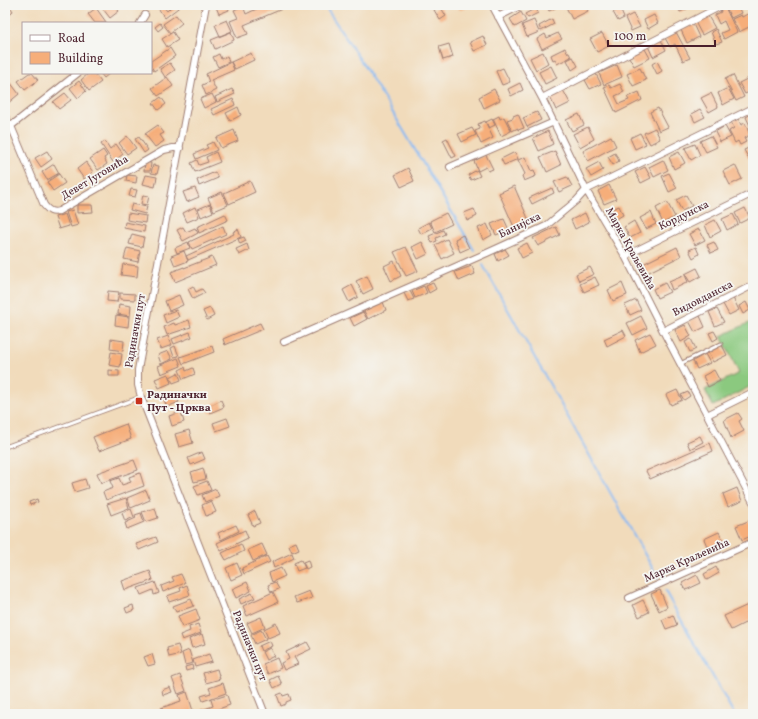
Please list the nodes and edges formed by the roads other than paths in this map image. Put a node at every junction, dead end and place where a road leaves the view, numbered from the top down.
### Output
1 (206, 5) edge
2 (492, 5) edge
3 (522, 5) edge
4 (723, 5) edge
5 (145, 15) dead end
6 (498, 18) junction
7 (141, 22) edge
8 (77, 74) edge
9 (542, 98) junction
10 (753, 108) edge
11 (5, 116) edge
12 (554, 122) junction
13 (11, 126) junction
14 (180, 148) junction
15 (450, 167) dead end
16 (586, 190) junction
17 (753, 193) edge
18 (625, 256) junction
19 (753, 285) edge
20 (663, 331) junction
21 (284, 342) dead end
22 (721, 344) dead end
23 (680, 364) junction
24 (753, 392) edge
25 (141, 397) junction
26 (708, 415) junction
27 (5, 447) edge
28 (753, 502) edge
29 (753, 542) edge
30 (629, 598) dead end
31 (265, 714) edge

1 - 14 street, Радиначки пут
2 - 6 street, Марка Краљевића
3 - 6 street
4 - 9 street
5 - 7 street
6 - 9 street, Марка Краљевића
8 - 13 street
9 - 12 street, Марка Краљевића
10 - 16 street, Банијска
11 - 13 street, Девет Југовића
12 - 15 street
12 - 16 street, Марка Краљевића
13 - 14 street, Девет Југовића
14 - 25 street, Радиначки пут
16 - 18 street, Марка Краљевића
16 - 21 street, Банијска
17 - 18 street, Кордунска
18 - 20 street, Марка Краљевића
19 - 20 street, Видовданска
20 - 23 street, Марка Краљевића
22 - 23 lane
23 - 26 street, Марка Краљевића
24 - 26 street
25 - 27 lane
25 - 31 street, Радиначки пут
26 - 28 street, Марка Краљевића
29 - 30 street, Марка Краљевића

